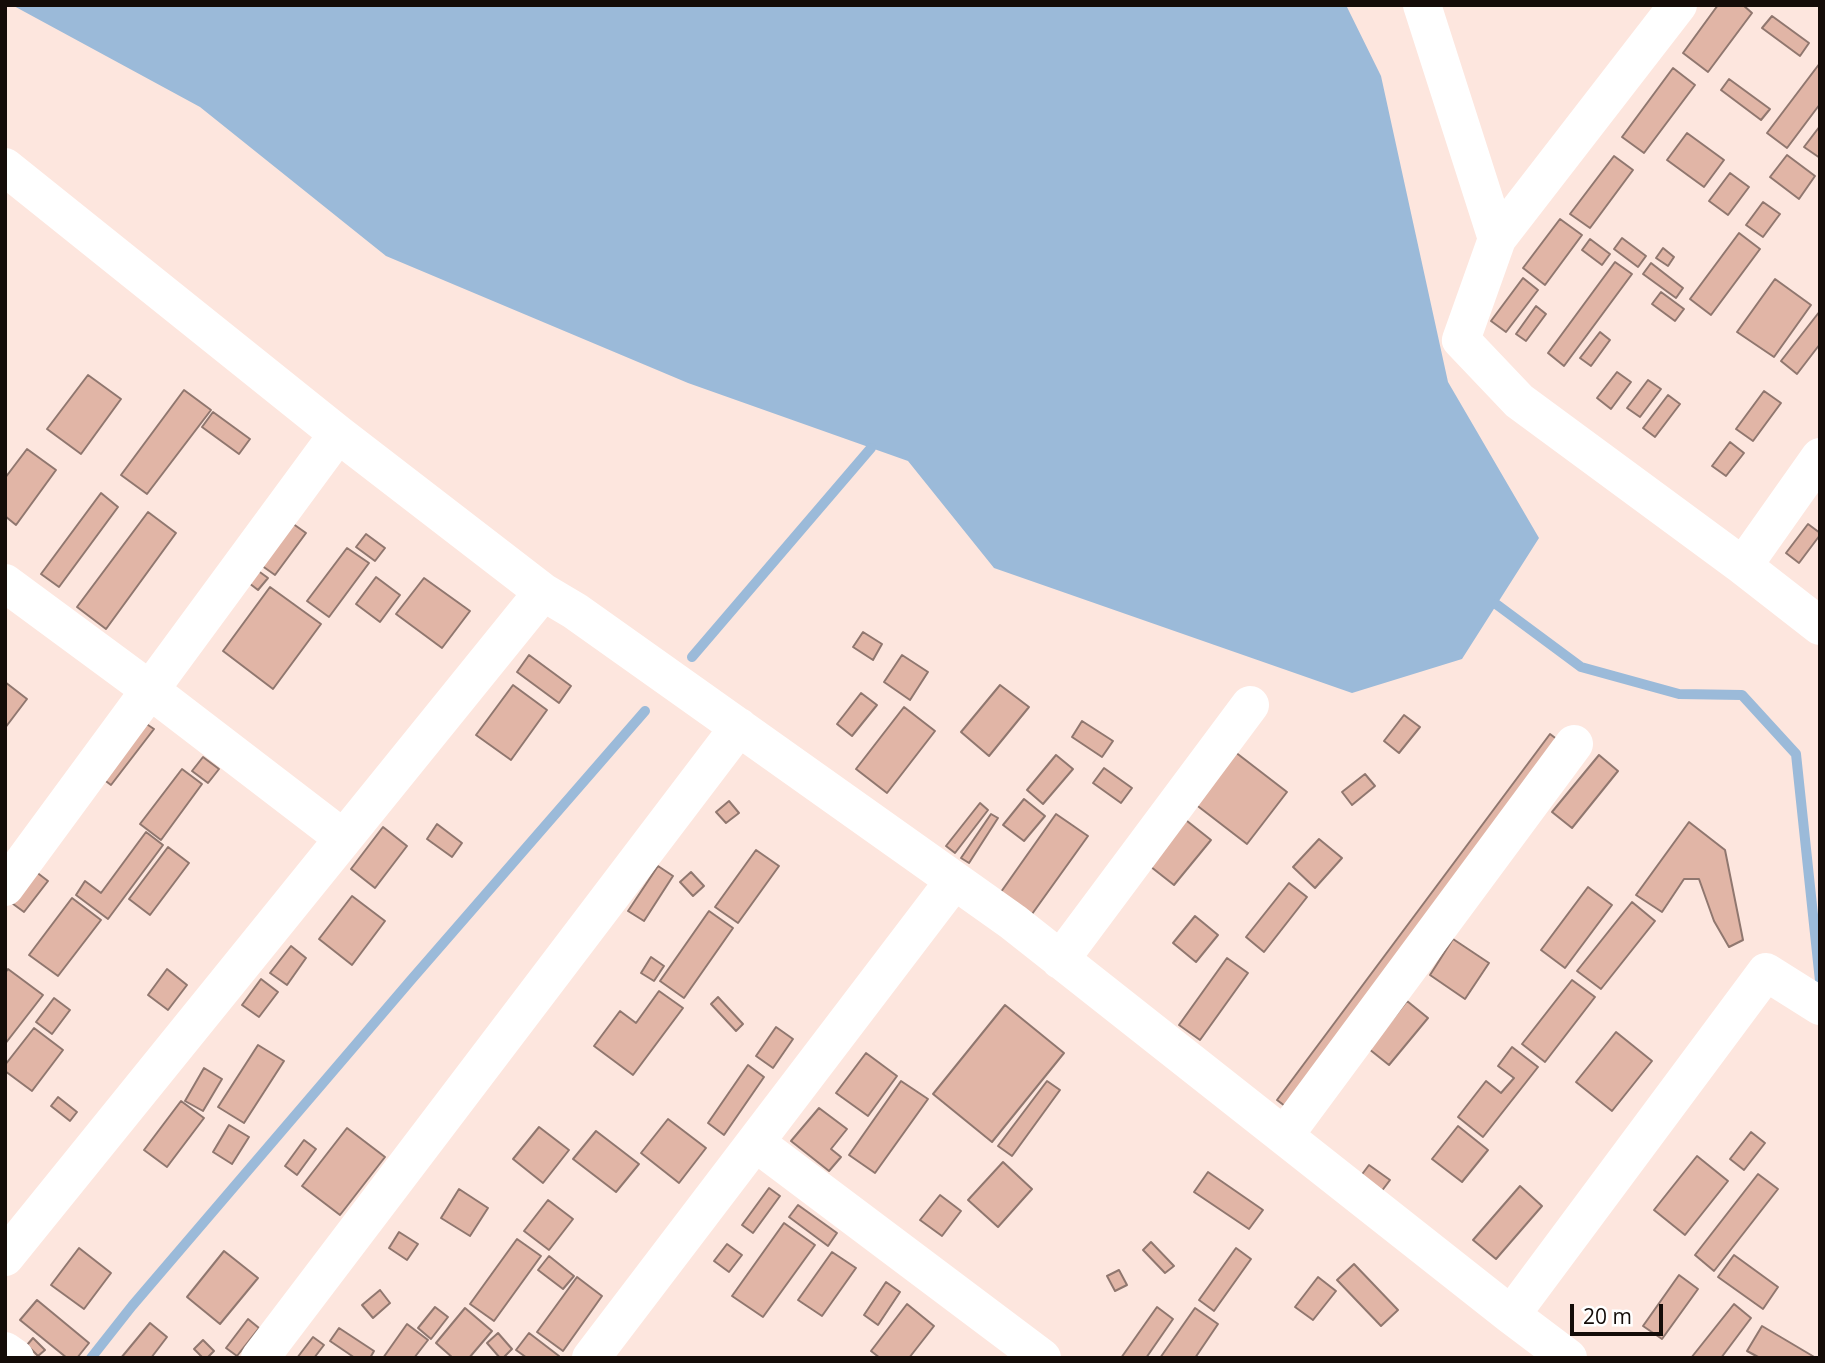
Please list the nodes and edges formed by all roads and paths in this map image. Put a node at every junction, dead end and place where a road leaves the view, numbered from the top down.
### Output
1 (1422, 5) edge
2 (1678, 5) edge
3 (5, 167) edge
4 (1497, 239) junction
5 (338, 434) junction
6 (1820, 457) edge
7 (1743, 566) junction
8 (5, 583) edge
9 (543, 592) junction
10 (1820, 626) edge
11 (150, 690) junction
12 (1250, 705) dead end
13 (738, 727) junction
14 (1574, 744) dead end
15 (343, 838) junction
16 (954, 881) junction
17 (5, 887) edge
18 (1060, 960) junction
19 (1820, 1006) edge
20 (1284, 1136) junction
21 (756, 1143) junction
22 (5, 1257) edge
23 (1511, 1315) junction
24 (5, 1351) edge
25 (15, 1358) edge
26 (260, 1358) edge
27 (592, 1358) edge
28 (1042, 1358) edge
29 (1568, 1358) edge

1 - 4 street
2 - 4 street
3 - 5 street
4 - 7 street
5 - 9 street
5 - 11 street
6 - 7 street
7 - 10 street
8 - 11 street
9 - 13 street
9 - 15 street
11 - 15 street
11 - 17 street
12 - 18 street
13 - 16 street
13 - 26 street
14 - 20 street
15 - 22 street
16 - 18 street
16 - 21 street
18 - 20 street
19 - 23 street
20 - 23 street
21 - 27 street
21 - 28 street
23 - 29 street
24 - 25 street

